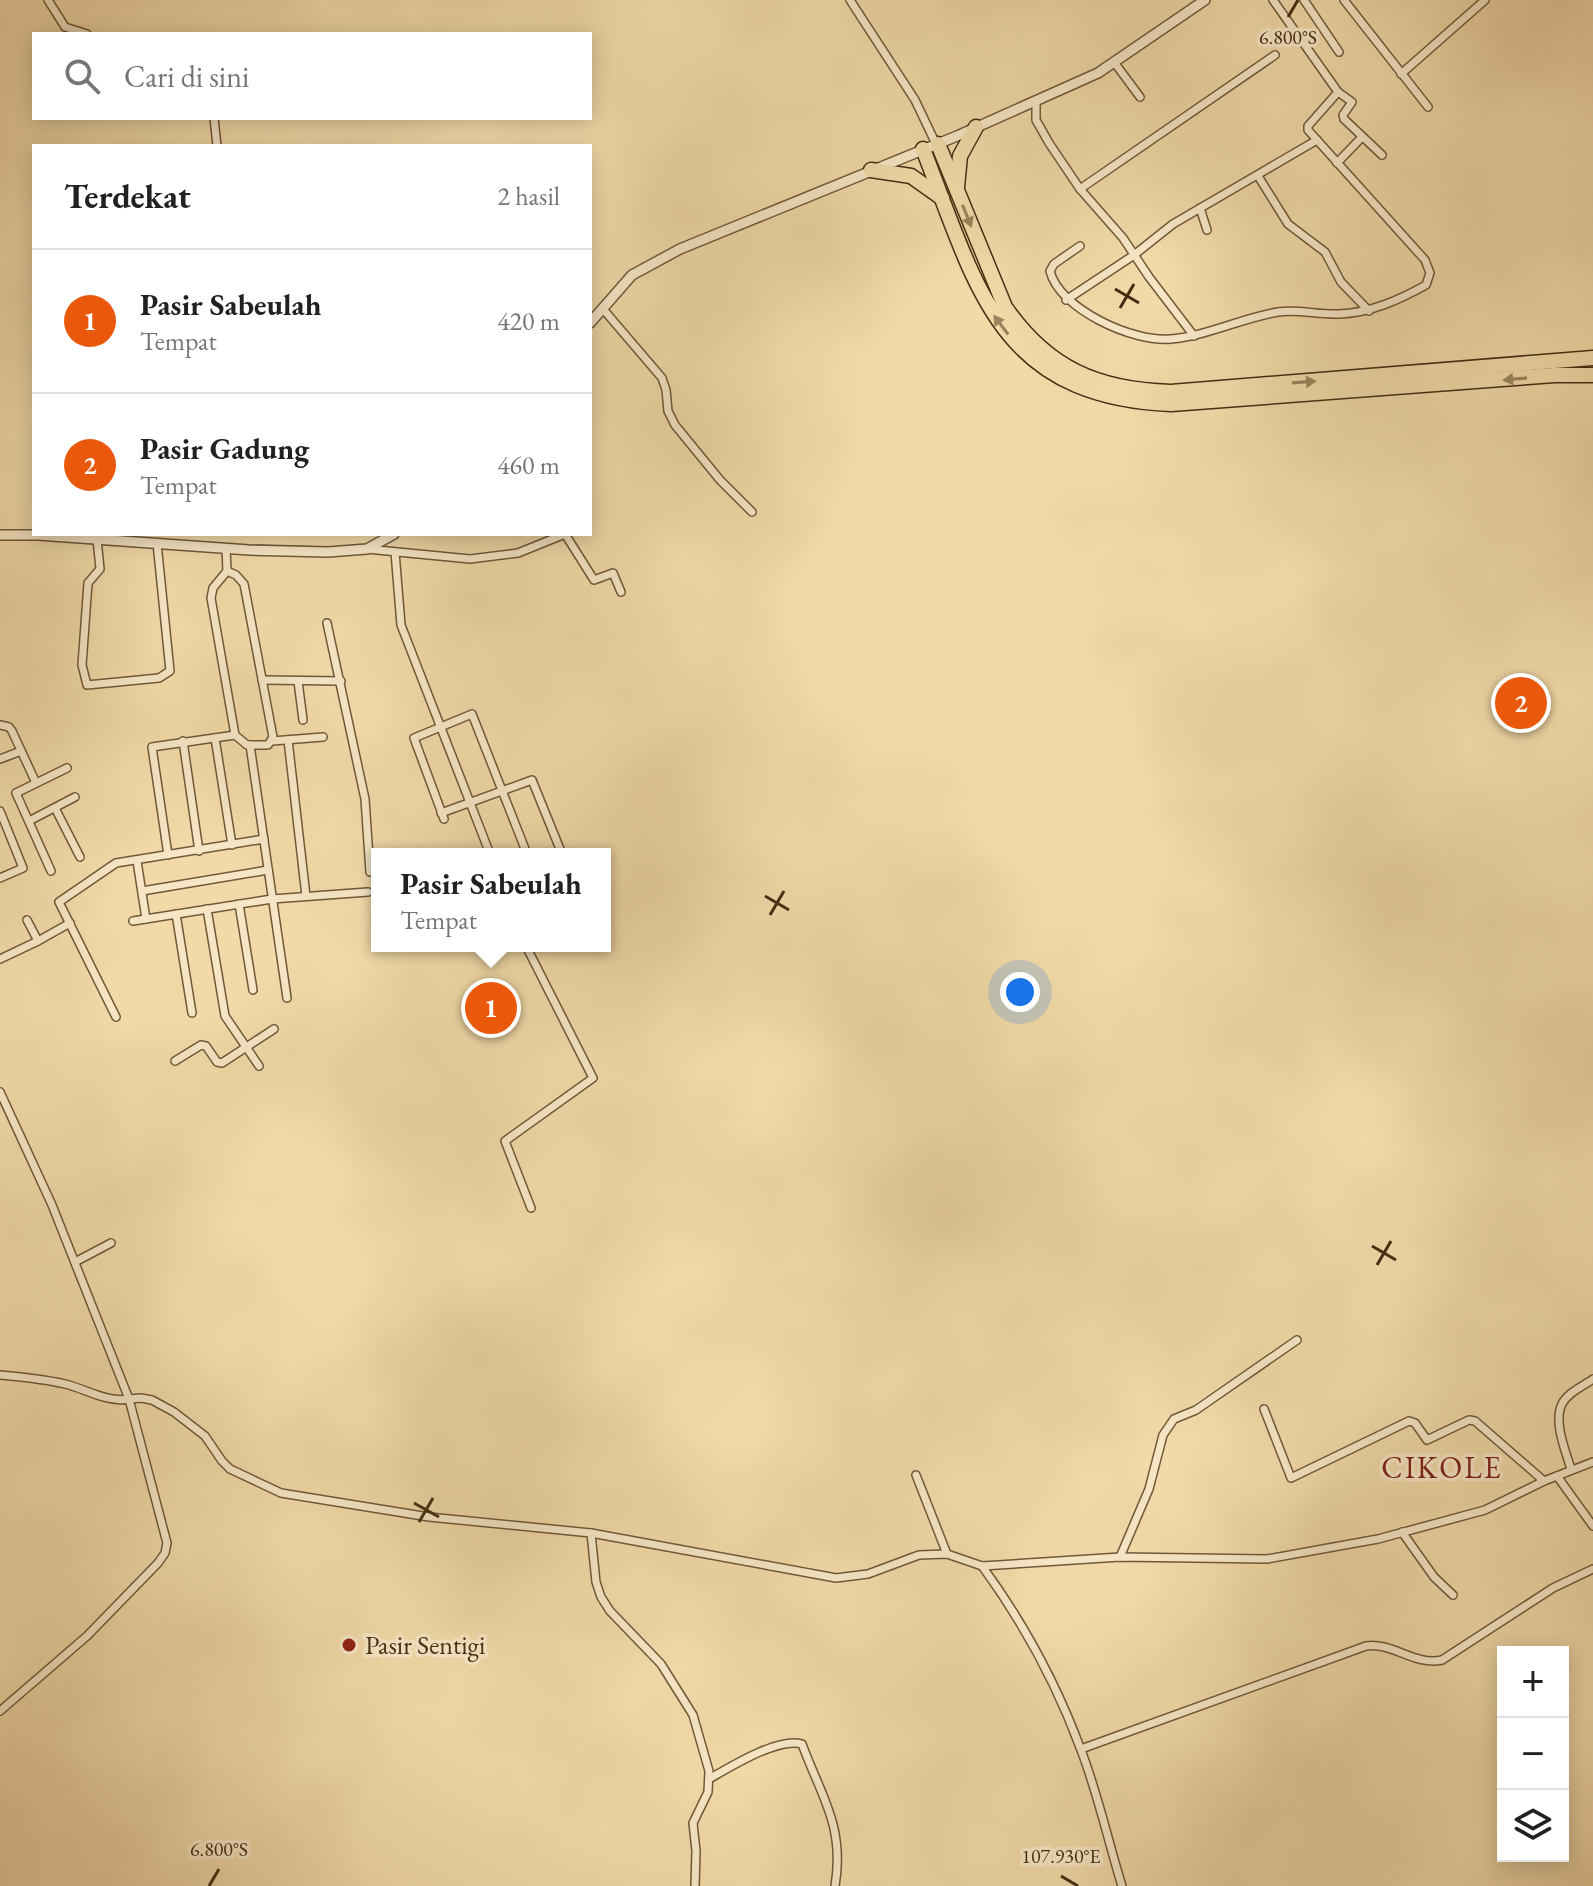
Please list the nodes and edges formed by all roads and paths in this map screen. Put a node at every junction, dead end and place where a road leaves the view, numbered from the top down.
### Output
1 (48, 0) edge
2 (850, 0) edge
3 (1205, 0) edge
4 (1273, 0) edge
5 (1304, 0) edge
6 (1344, 0) edge
7 (1485, 0) edge
8 (81, 32) edge
9 (1339, 52) dead end
10 (1275, 55) dead end
11 (1114, 62) junction
12 (1401, 74) junction
13 (1338, 92) junction
14 (1140, 97) dead end
15 (1036, 101) junction
16 (1428, 107) dead end
17 (214, 120) edge
18 (976, 127) junction
19 (1362, 137) junction
20 (1317, 140) junction
21 (217, 144) edge
22 (933, 146) junction
23 (1382, 155) dead end
24 (1337, 163) junction
25 (871, 170) junction
26 (1258, 176) junction
27 (1080, 189) junction
28 (956, 190) junction
29 (942, 198) junction
30 (1200, 208) junction
31 (1207, 230) dead end
32 (1080, 246) dead end
33 (1134, 255) junction
34 (1066, 300) junction
35 (603, 309) junction
36 (1369, 311) junction
37 (592, 321) edge
38 (1194, 336) junction
39 (1593, 356) edge
40 (1555, 368) junction
41 (1593, 374) edge
42 (752, 512) dead end
43 (0, 535) edge
44 (390, 536) edge
45 (560, 536) edge
46 (566, 536) edge
47 (97, 539) junction
48 (157, 543) junction
49 (226, 548) junction
50 (367, 549) junction
51 (395, 552) junction
52 (227, 571) junction
53 (621, 592) dead end
54 (327, 623) dead end
55 (262, 680) junction
56 (298, 681) junction
57 (341, 681) junction
58 (303, 720) dead end
59 (0, 725) edge
60 (442, 726) junction
61 (235, 735) junction
62 (323, 737) dead end
63 (215, 738) junction
64 (288, 740) junction
65 (183, 741) junction
66 (272, 741) junction
67 (250, 745) junction
68 (21, 751) junction
69 (0, 759) edge
70 (67, 768) dead end
71 (36, 783) junction
72 (502, 791) junction
73 (75, 797) dead end
74 (471, 802) junction
75 (55, 808) junction
76 (0, 811) edge
77 (29, 821) junction
78 (10, 835) junction
79 (264, 839) junction
80 (0, 840) edge
81 (232, 845) junction
82 (488, 848) edge
83 (525, 848) edge
84 (560, 848) edge
85 (199, 851) junction
86 (168, 855) junction
87 (80, 857) dead end
88 (137, 861) junction
89 (268, 870) junction
90 (51, 871) dead end
91 (370, 872) dead end
92 (0, 878) edge
93 (142, 891) junction
94 (368, 892) dead end
95 (306, 896) junction
96 (272, 899) junction
97 (239, 904) junction
98 (207, 909) junction
99 (176, 914) junction
100 (146, 919) junction
101 (27, 920) dead end
102 (133, 921) dead end
103 (70, 923) junction
104 (38, 941) junction
105 (529, 952) edge
106 (0, 959) edge
107 (253, 990) dead end
108 (287, 998) dead end
109 (192, 1013) dead end
110 (116, 1017) dead end
111 (274, 1029) dead end
112 (246, 1047) junction
113 (175, 1061) dead end
114 (259, 1066) dead end
115 (0, 1092) edge
116 (531, 1208) dead end
117 (111, 1243) dead end
118 (75, 1262) junction
119 (1297, 1340) dead end
120 (0, 1375) edge
121 (1593, 1379) edge
122 (129, 1399) junction
123 (1264, 1409) dead end
124 (1593, 1462) edge
125 (1571, 1469) junction
126 (916, 1475) dead end
127 (1557, 1476) junction
128 (1544, 1481) junction
129 (1593, 1526) edge
130 (1402, 1532) junction
131 (591, 1533) junction
132 (947, 1554) junction
133 (1120, 1557) junction
134 (982, 1566) junction
135 (1593, 1569) edge
136 (1453, 1595) dead end
137 (0, 1711) edge
138 (1081, 1749) junction
139 (709, 1779) junction
140 (695, 1886) edge
141 (835, 1886) edge
142 (1122, 1886) edge

1 - 8 street
2 - 22 street
3 - 11 street
4 - 13 street
5 - 9 street
6 - 12 street
7 - 12 street
10 - 27 street
11 - 14 street
11 - 15 street
12 - 16 street
13 - 19 street
13 - 20 street
15 - 18 street
15 - 27 street
17 - 21 street
18 - 22 street
18 - 28 highway
19 - 23 street
19 - 24 street
20 - 24 street
20 - 26 street
22 - 25 street
22 - 28 highway
22 - 29 highway
24 - 36 street
25 - 29 highway
25 - 35 street
26 - 30 street
26 - 36 street
27 - 33 street
28 -> 40 highway
40 -> 29 highway
30 - 31 street
30 - 33 street
32 - 34 street
33 - 34 street
33 - 38 street
34 - 38 street
35 - 37 street
35 - 42 street
36 - 38 street
39 - 40 highway
40 - 41 highway
43 - 47 street
44 - 50 street
45 - 51 street
46 - 53 street
47 - 48 street
47 - 48 street
48 - 49 street
49 - 50 street
49 - 52 street
50 - 51 street
51 - 60 street
52 - 55 street
52 - 61 street
54 - 57 street
55 - 56 street
55 - 66 street
56 - 57 street
56 - 58 street
57 - 91 street
59 - 68 street
60 - 72 street
60 - 74 street
60 - 74 street
61 - 63 street
61 - 67 street
62 - 64 street
63 - 65 street
63 - 81 street
64 - 66 street
64 - 95 street
65 - 85 street
65 - 86 street
66 - 67 street
67 - 79 street
68 - 69 street
68 - 71 street
70 - 71 street
71 - 77 street
72 - 74 street
72 - 83 street
72 - 84 street
73 - 75 street
74 - 82 street
75 - 77 street
75 - 87 street
76 - 78 street
77 - 90 street
78 - 80 street
78 - 92 street
79 - 81 street
79 - 89 street
81 - 85 street
85 - 86 street
86 - 88 street
88 - 93 street
88 - 103 street
89 - 93 street
89 - 96 street
93 - 100 street
94 - 95 street
95 - 96 street
96 - 97 street
96 - 108 street
97 - 98 street
97 - 107 street
98 - 99 street
98 - 112 street
99 - 100 street
99 - 109 street
100 - 102 street
101 - 104 street
103 - 104 street
103 - 110 street
104 - 106 street
105 - 116 street
111 - 112 street
112 - 113 street
112 - 114 street
115 - 118 street
117 - 118 street
118 - 122 street
119 - 133 street
120 - 122 street
121 - 125 street
122 - 131 street
122 - 137 street
123 - 128 street
124 - 125 street
125 - 127 street
126 - 132 street
127 - 128 street
127 - 129 street
128 - 130 street
130 - 133 street
130 - 136 street
131 - 132 street
131 - 139 street
132 - 134 street
133 - 134 street
134 - 138 street
135 - 138 street
138 - 142 street
139 - 140 street
139 - 141 street

